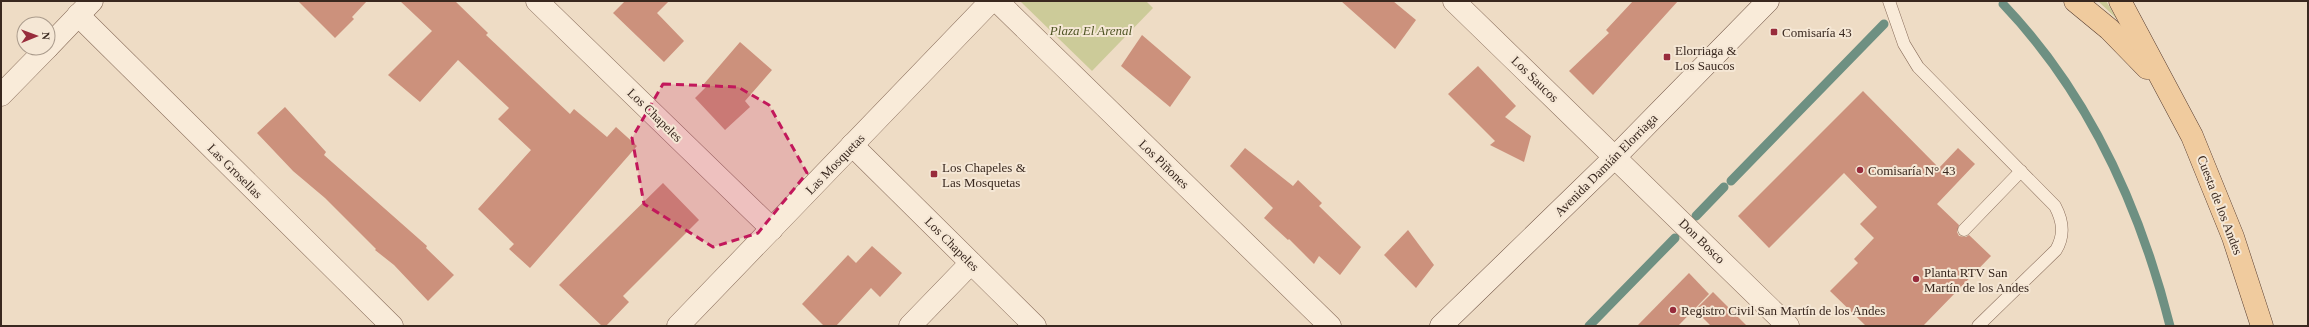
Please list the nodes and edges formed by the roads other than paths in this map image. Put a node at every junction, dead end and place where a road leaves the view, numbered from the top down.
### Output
1 (538, 1) edge
2 (991, 1) edge
3 (997, 1) edge
4 (1454, 1) edge
5 (1768, 1) edge
6 (1888, 1) edge
7 (2074, 1) edge
8 (2120, 1) edge
9 (85, 8) edge
10 (56, 38) edge
11 (38, 56) edge
12 (2167, 89) junction
13 (1, 95) edge
14 (852, 145) junction
15 (1615, 157) junction
16 (2021, 171) junction
17 (772, 229) junction
18 (1964, 230) dead end
19 (971, 263) junction
20 (392, 326) edge
21 (678, 326) edge
22 (910, 326) edge
23 (1035, 326) edge
24 (1330, 326) edge
25 (1441, 326) edge
26 (1788, 326) edge
27 (1978, 326) edge
28 (2262, 326) edge

1 - 17 street, Los Chapeles
2 - 14 street, Las Mosquetas
3 - 24 street, Los Piñones
4 - 15 street, Los Saucos
5 - 15 street, Avenida Damián Elorriaga
6 - 16 lane
7 - 12 main road, Cuesta de los Andes
8 - 12 main road, Cuesta de los Andes
9 - 10 street
9 - 20 street, Las Grosellas
11 - 13 street
12 - 28 main road, Cuesta de los Andes
14 - 17 street, Las Mosquetas
14 - 19 street, Los Chapeles
15 - 25 street, Avenida Damián Elorriaga
15 - 26 street, Don Bosco
16 - 18 lane
16 - 27 lane
17 - 21 street, Las Mosquetas
19 - 22 street
19 - 23 street, Los Chapeles

